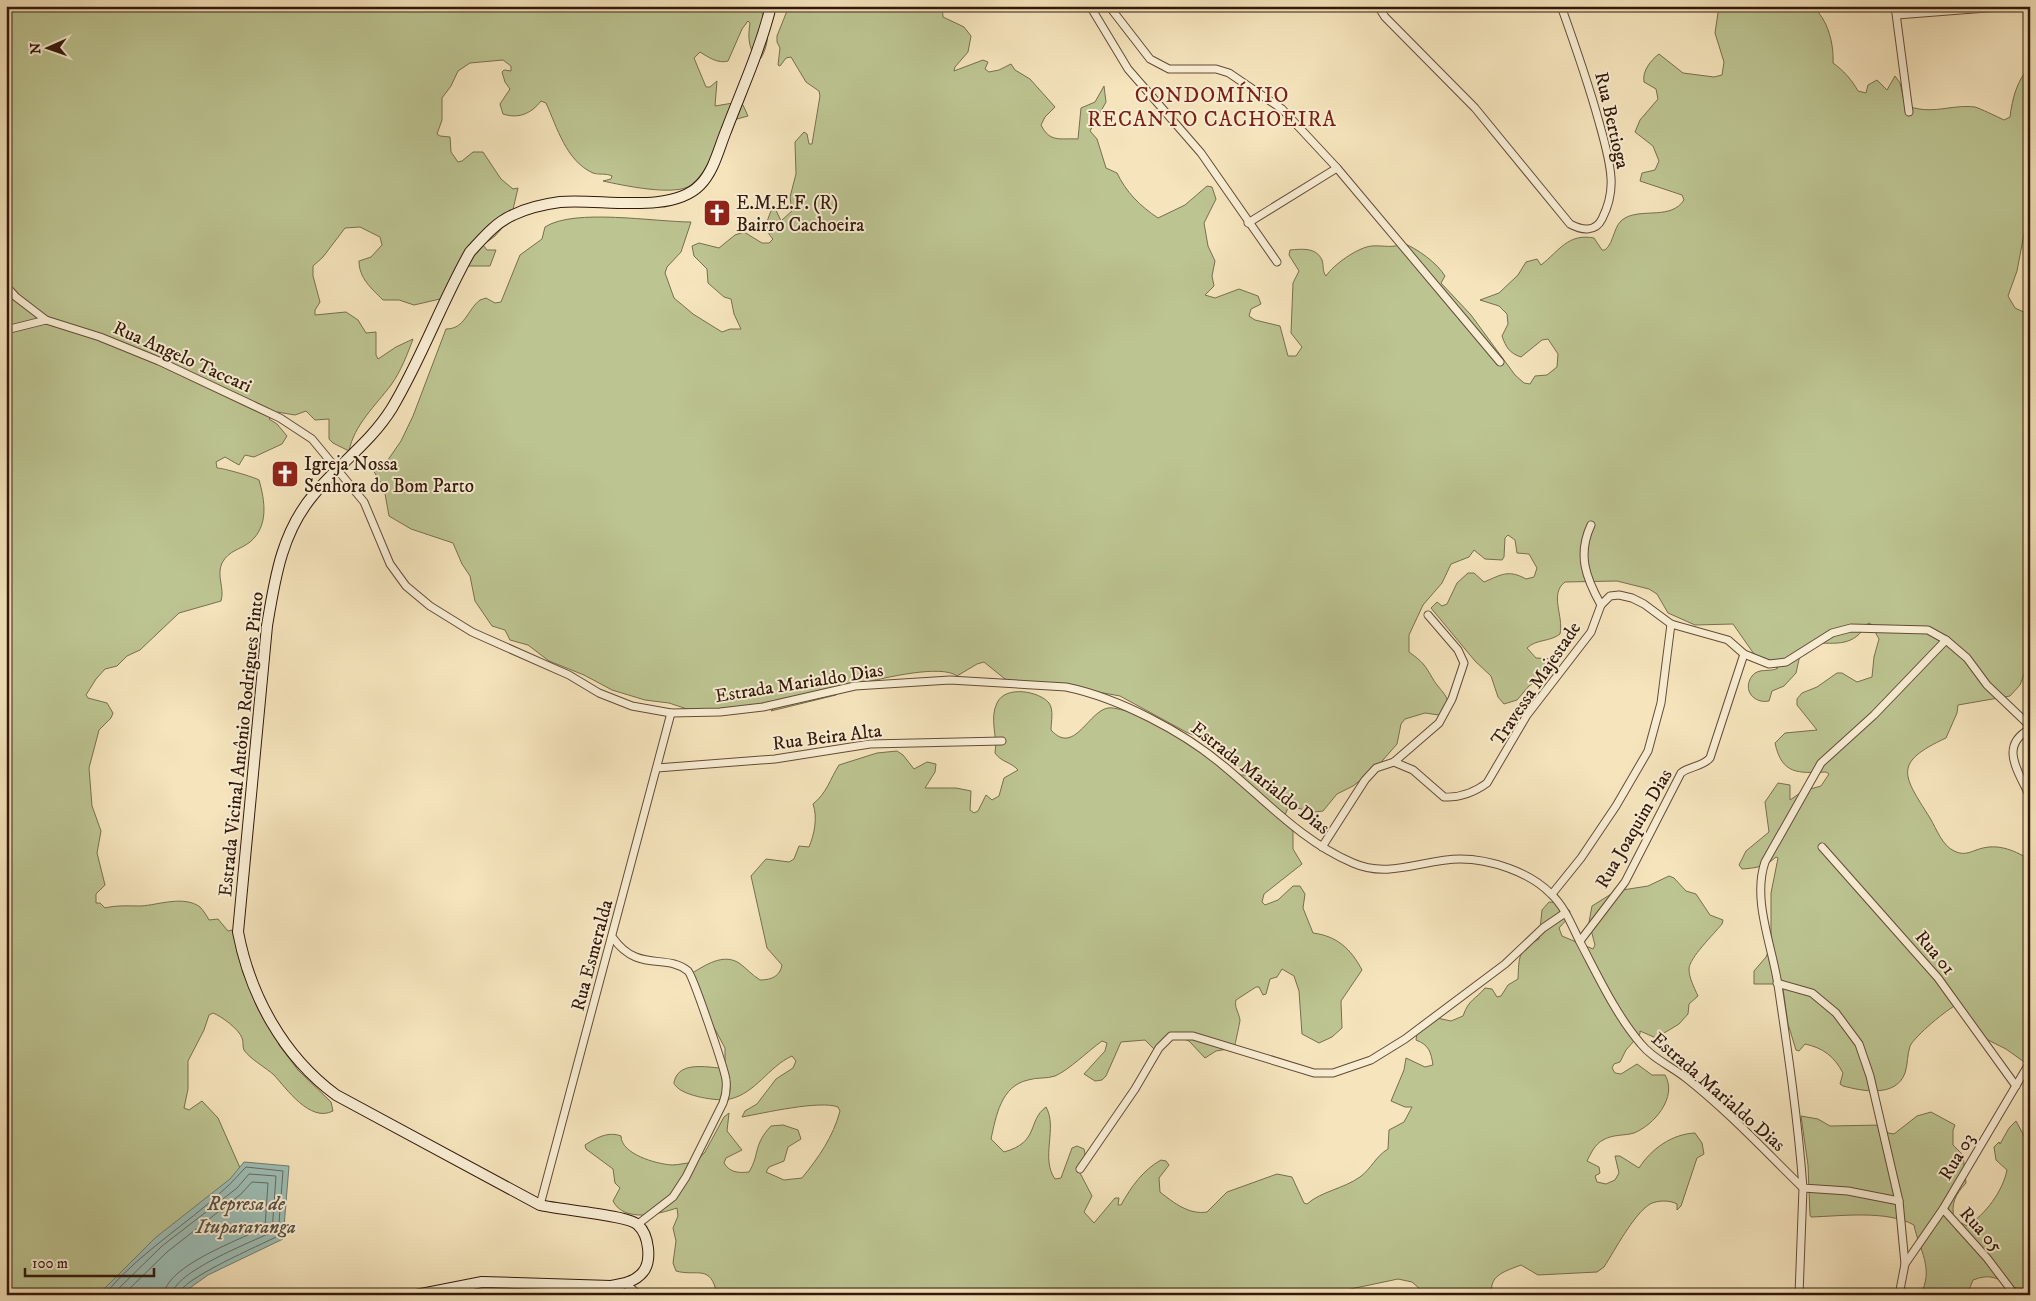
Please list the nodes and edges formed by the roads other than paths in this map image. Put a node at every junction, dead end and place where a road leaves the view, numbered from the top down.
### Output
1 (771, 6) edge
2 (1090, 6) edge
3 (1109, 6) edge
4 (1378, 6) edge
5 (1561, 6) edge
6 (1895, 6) edge
7 (2012, 6) edge
8 (1897, 15) junction
9 (1909, 112) dead end
10 (1337, 168) junction
11 (1248, 223) junction
12 (1277, 262) dead end
13 (6, 286) edge
14 (46, 320) junction
15 (6, 330) edge
16 (1500, 362) dead end
17 (338, 471) junction
18 (1591, 525) dead end
19 (1601, 605) junction
20 (1428, 614) dead end
21 (1671, 624) junction
22 (1946, 640) junction
23 (1744, 654) junction
24 (671, 712) junction
25 (2030, 727) edge
26 (1002, 741) dead end
27 (1394, 762) junction
28 (657, 768) junction
29 (2030, 798) edge
30 (1322, 847) junction
31 (1822, 847) dead end
32 (1552, 894) junction
33 (1565, 913) junction
34 (613, 938) junction
35 (1580, 941) junction
36 (1777, 983) junction
37 (2030, 1062) edge
38 (2016, 1086) junction
39 (1080, 1169) dead end
40 (1803, 1188) junction
41 (1899, 1201) junction
42 (540, 1205) junction
43 (1943, 1209) junction
44 (638, 1224) junction
45 (1905, 1264) junction
46 (626, 1284) junction
47 (416, 1295) edge
48 (638, 1295) edge
49 (1800, 1295) edge
50 (1898, 1295) edge
51 (2015, 1295) edge

1 - 17 street, Estrada Vicinal Antônio Rodrigues Pinto
2 - 11 street
3 - 10 street
4 - 5 street, Rua Bertioga
6 - 8 street
7 - 8 street
8 - 9 street
10 - 11 street
10 - 16 street
11 - 12 street
13 - 14 street, Rua Angelo Taccari
14 - 15 street
14 - 17 street, Rua Angelo Taccari
17 - 24 street, Estrada Marialdo Dias
17 - 42 street, Estrada Vicinal Antônio Rodrigues Pinto
18 - 19 street
19 - 21 street
19 - 27 street, Travessa Majestade
20 - 27 street
21 - 23 street
21 - 32 street
22 - 23 street
22 - 25 street
22 - 36 street
23 - 35 street, Rua Joaquim Dias
24 - 28 street, Rua Esmeralda
24 - 30 street, Estrada Marialdo Dias
25 - 29 street
26 - 28 street, Rua Beira Alta
27 - 30 street
28 - 34 street, Rua Esmeralda
30 - 32 street, Estrada Marialdo Dias
31 - 38 street, Rua 01
32 - 33 street, Estrada Marialdo Dias
33 - 35 street, Estrada Marialdo Dias
33 - 39 street
34 - 42 street, Rua Esmeralda
34 - 44 street
35 - 40 street, Estrada Marialdo Dias
36 - 40 street
36 - 41 street
37 - 38 street, Rua 03
38 - 43 street, Rua 03
40 - 41 street
40 - 49 street
41 - 45 street
42 - 44 street, Estrada Vicinal Antônio Rodrigues Pinto
43 - 45 street, Rua 03
43 - 51 street, Rua 05
44 - 46 street
45 - 50 street
46 - 47 street
46 - 48 street

